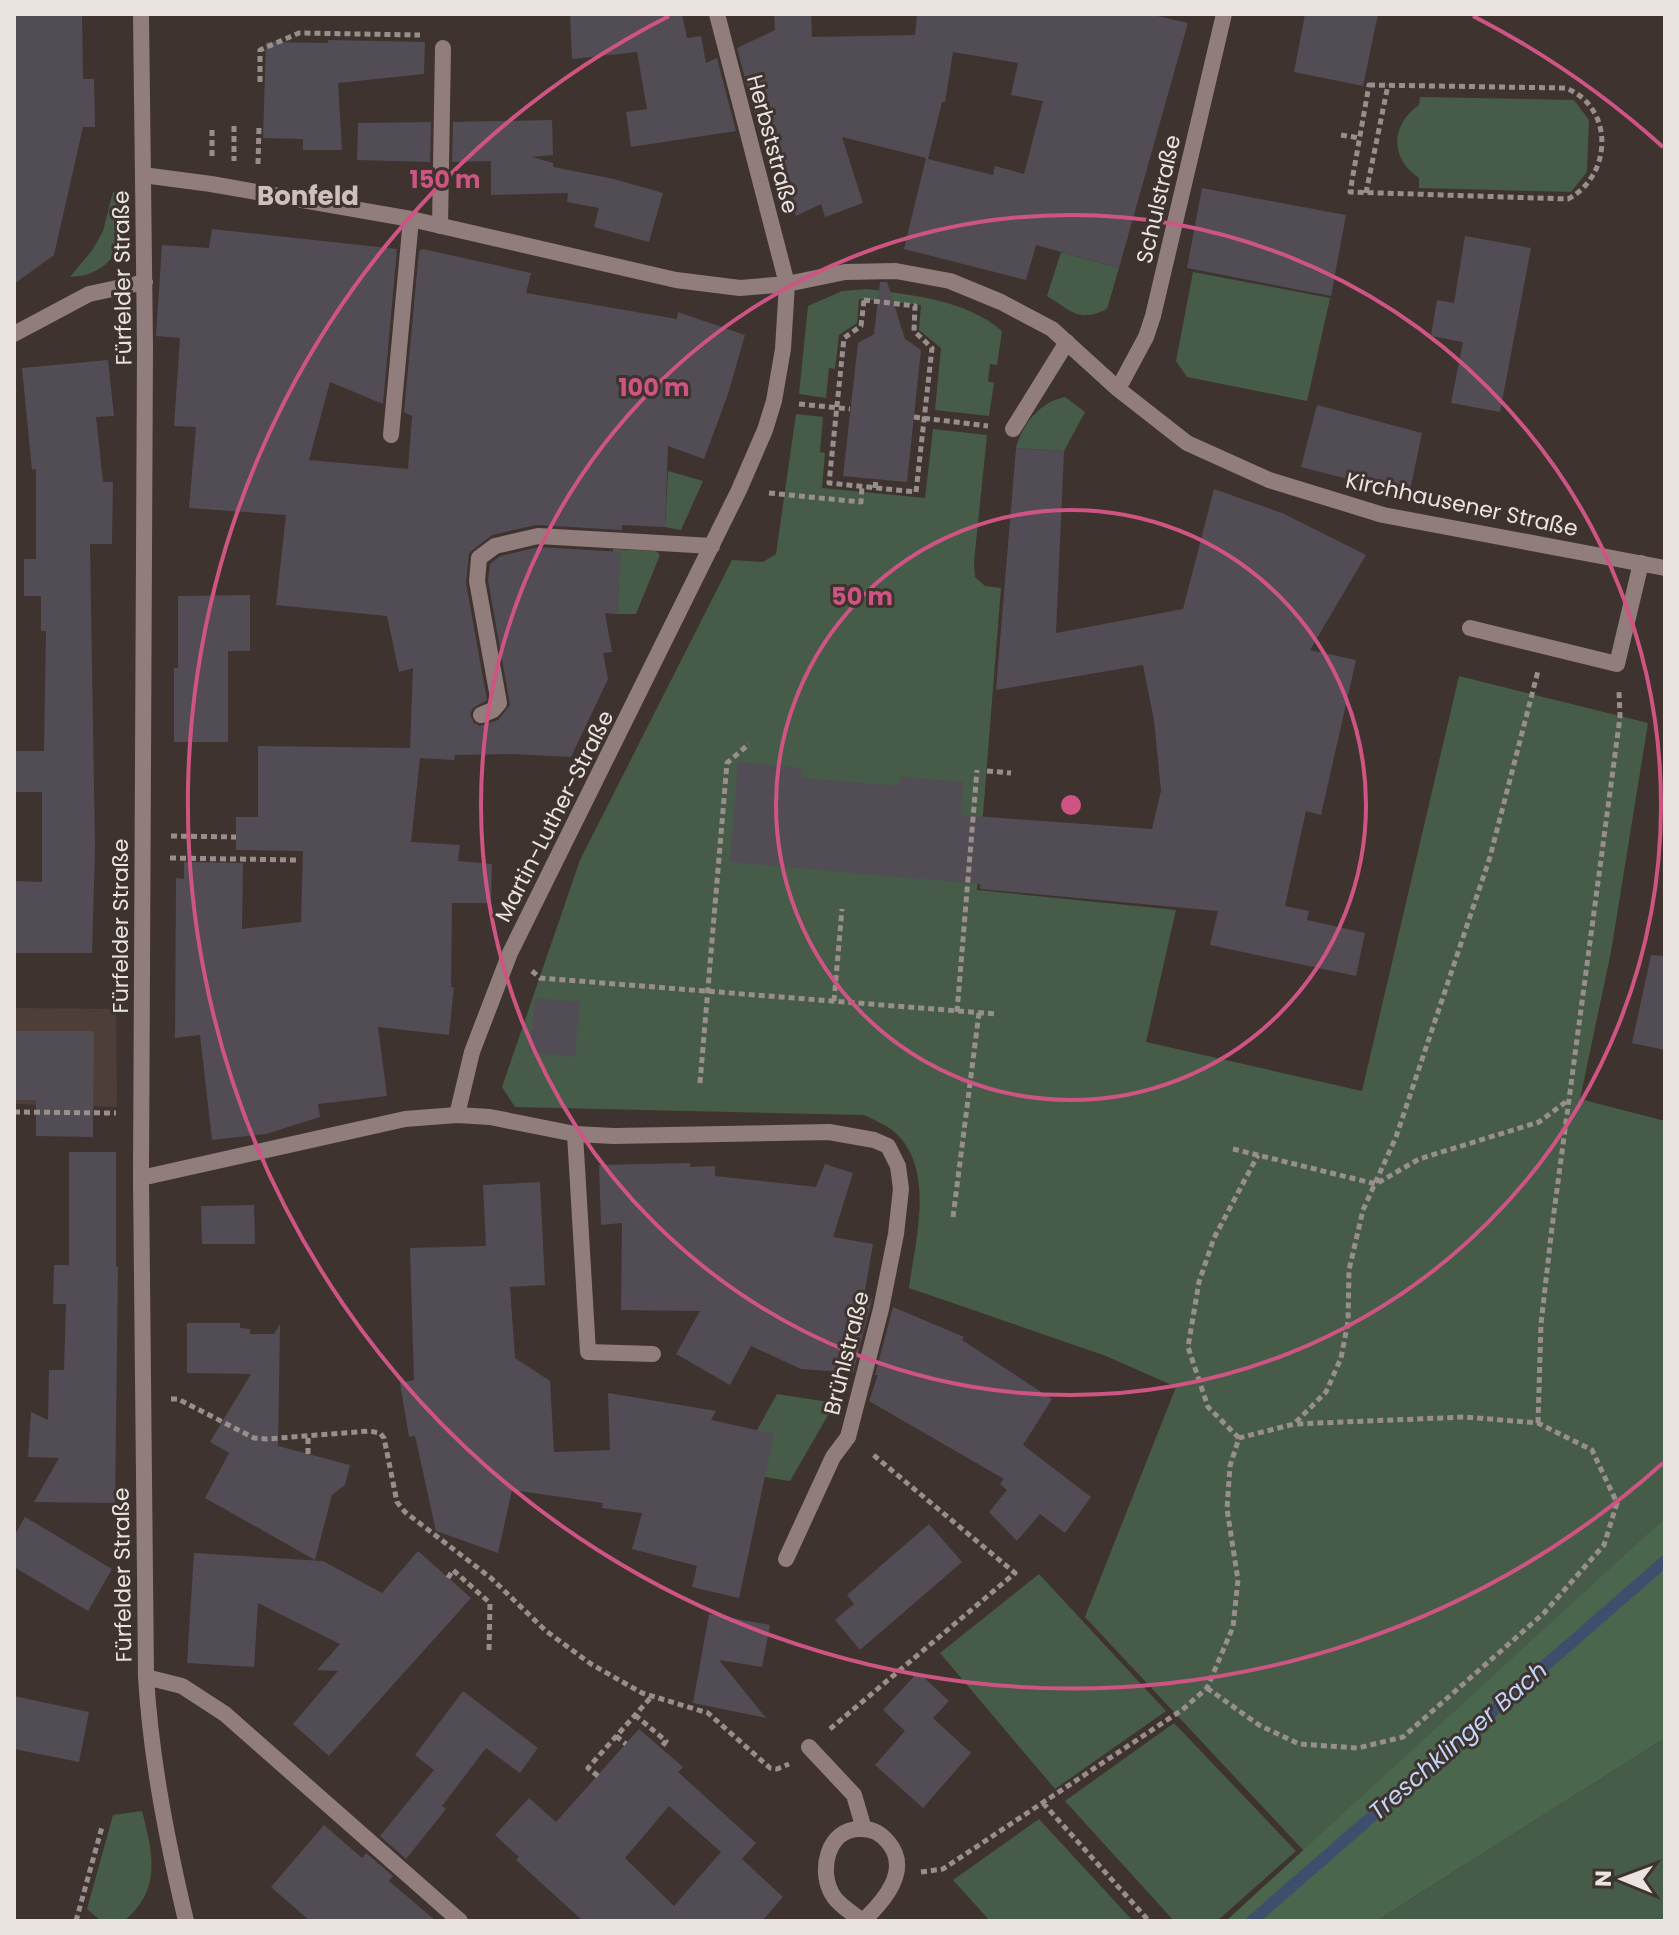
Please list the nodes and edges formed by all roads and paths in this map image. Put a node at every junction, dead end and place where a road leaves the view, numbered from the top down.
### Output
1 (141, 14) edge
2 (717, 14) edge
3 (1223, 14) edge
4 (413, 35) dead end
5 (443, 48) dead end
6 (260, 82) dead end
7 (1388, 85) junction
8 (212, 126) dead end
9 (234, 126) dead end
10 (259, 126) dead end
11 (1341, 135) dead end
12 (1360, 138) junction
13 (212, 161) dead end
14 (234, 165) dead end
15 (257, 169) dead end
16 (143, 175) junction
17 (1366, 193) junction
18 (411, 219) junction
19 (440, 226) junction
20 (145, 282) junction
21 (787, 284) junction
22 (14, 334) edge
23 (1067, 342) junction
24 (1118, 389) junction
25 (796, 403) dead end
26 (837, 408) junction
27 (850, 409) dead end
28 (914, 417) dead end
29 (924, 418) junction
30 (987, 426) dead end
31 (1013, 429) dead end
32 (391, 435) dead end
33 (876, 479) dead end
34 (862, 486) junction
35 (875, 488) junction
36 (760, 493) dead end
37 (712, 546) junction
38 (1641, 563) junction
39 (1665, 568) edge
40 (1470, 628) dead end
41 (1543, 646) junction
42 (1619, 691) dead end
43 (481, 715) dead end
44 (749, 744) dead end
45 (977, 770) dead end
46 (987, 771) dead end
47 (1011, 773) dead end
48 (170, 836) dead end
49 (236, 837) dead end
50 (169, 858) dead end
51 (296, 860) dead end
52 (842, 909) dead end
53 (510, 953) junction
54 (708, 991) junction
55 (834, 1001) junction
56 (957, 1012) junction
57 (979, 1013) junction
58 (997, 1014) dead end
59 (700, 1083) dead end
60 (1568, 1100) junction
61 (14, 1112) edge
62 (121, 1113) dead end
63 (457, 1115) junction
64 (575, 1134) junction
65 (1233, 1149) dead end
66 (1258, 1155) junction
67 (141, 1178) junction
68 (1376, 1184) junction
69 (953, 1217) dead end
70 (653, 1354) dead end
71 (162, 1398) dead end
72 (1538, 1423) junction
73 (1294, 1424) junction
74 (308, 1436) junction
75 (848, 1437) junction
76 (1239, 1438) junction
77 (308, 1454) dead end
78 (786, 1559) dead end
79 (448, 1578) dead end
80 (489, 1650) dead end
81 (146, 1677) junction
82 (1207, 1688) junction
83 (652, 1696) junction
84 (635, 1715) junction
85 (616, 1736) junction
86 (626, 1744) dead end
87 (809, 1747) junction
88 (661, 1748) dead end
89 (598, 1776) dead end
90 (1043, 1803) junction
91 (102, 1827) dead end
92 (864, 1829) junction
93 (897, 1867) junction
94 (76, 1921) edge
95 (186, 1921) edge
96 (460, 1921) edge
97 (863, 1921) edge
98 (1149, 1921) edge

1 - 16 street, Fürfelder Straße
2 - 21 street, Herbststraße
3 - 24 street, Schulstraße
4 - 6 path
5 - 19 street
7 - 12 path
7 - 17 path
7 - 17 path
8 - 13 path
9 - 14 path
10 - 15 path
11 - 12 path
12 - 17 path
16 - 18 street, Kirchhausener Straße
16 - 20 street, Fürfelder Straße
18 - 19 street, Kirchhausener Straße
18 - 32 street
19 - 21 street, Kirchhausener Straße
20 - 22 street
20 - 67 street, Fürfelder Straße
21 - 23 street, Kirchhausener Straße
21 - 37 street, Martin-Luther-Straße
23 - 24 street, Kirchhausener Straße
23 - 31 street
24 - 38 street, Kirchhausener Straße
25 - 26 path
26 - 27 path
26 - 29 path
26 - 34 path
28 - 29 path
29 - 30 path
29 - 35 path
33 - 35 path
34 - 35 path
34 - 36 path
37 - 43 street
37 - 53 street, Martin-Luther-Straße
38 - 39 street, Kirchhausener Straße
38 - 41 street
40 - 41 street
41 - 68 path
42 - 60 path
44 - 54 path
45 - 56 path
46 - 47 path
48 - 49 path
50 - 51 path
52 - 55 path
53 - 54 path
53 - 63 street, Martin-Luther-Straße
54 - 55 path
54 - 59 path
55 - 56 path
56 - 57 path
57 - 58 path
57 - 69 path
60 - 68 path
60 - 72 path
61 - 62 path
63 - 64 street
63 - 67 street
64 - 70 street
64 - 75 street, Brühlstraße
65 - 66 path
66 - 68 path
66 - 76 path
67 - 81 street, Fürfelder Straße
68 - 73 path
71 - 74 path
72 - 73 path
72 - 82 path
73 - 76 path
74 - 77 path
74 - 83 path
75 - 78 street, Brühlstraße
75 - 87 path
76 - 82 path
79 - 80 path
81 - 95 street, Fürfelder Straße
81 - 96 street, Fürfelder Straße
82 - 90 path
83 - 84 path
83 - 87 path
84 - 85 path
84 - 88 path
85 - 86 path
85 - 89 path
87 - 92 street
90 - 93 path
90 - 98 path
91 - 94 path
92 - 93 street
92 - 97 street
93 - 97 street

